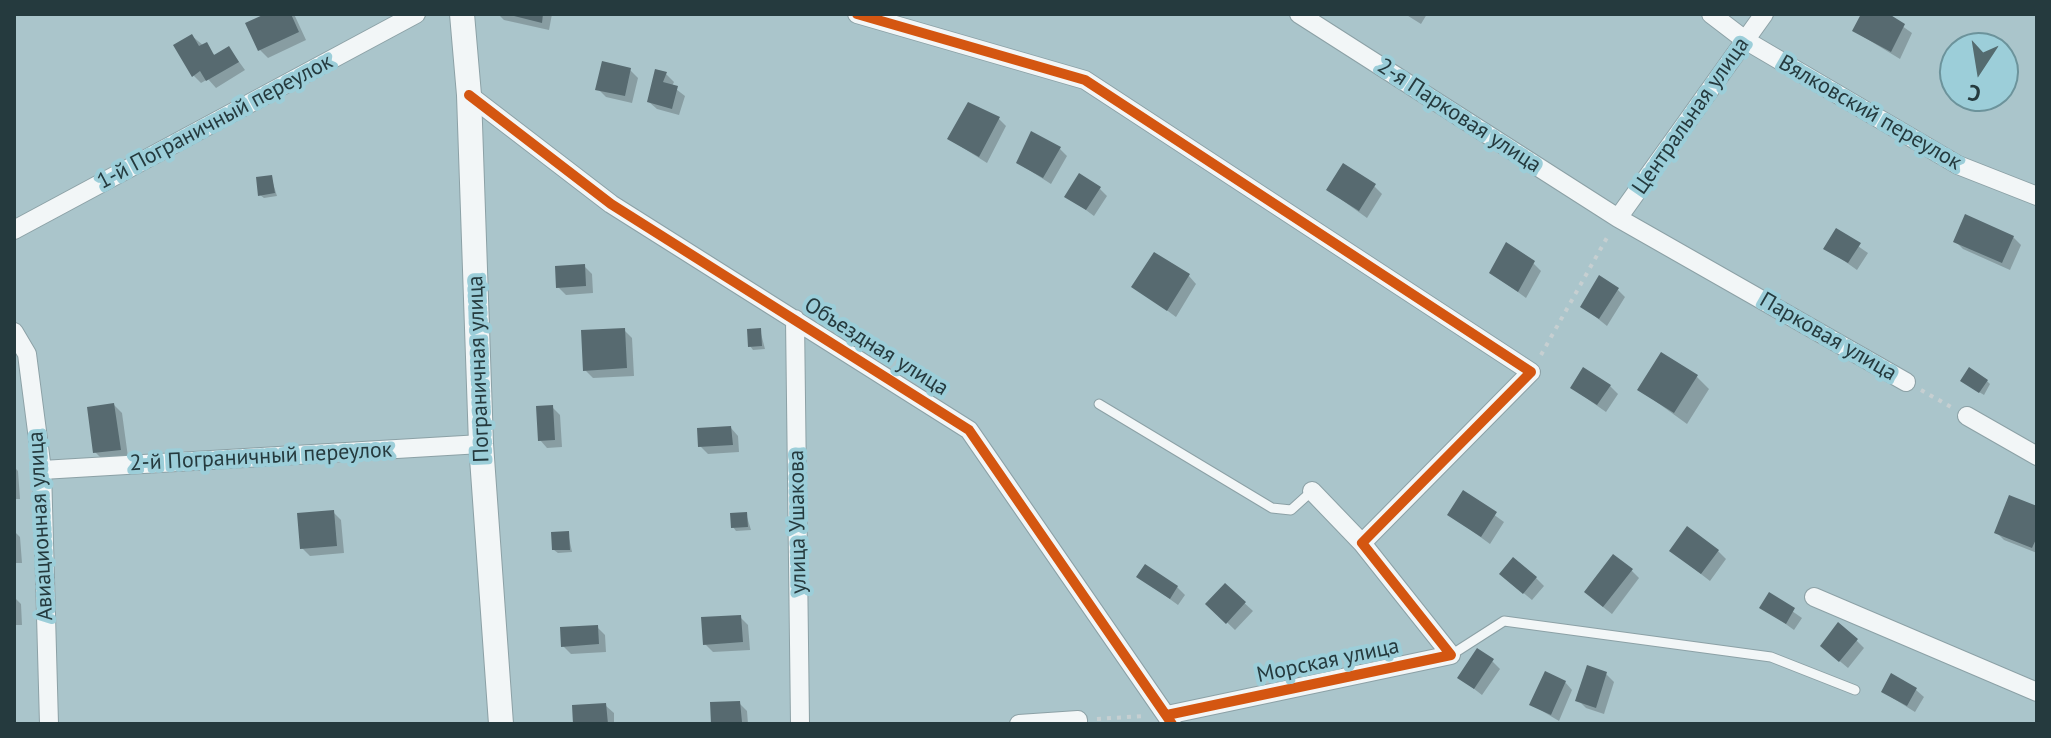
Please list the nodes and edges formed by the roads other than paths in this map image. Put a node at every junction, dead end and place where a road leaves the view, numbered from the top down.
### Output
1 (416, 14) edge
2 (462, 14) edge
3 (857, 14) edge
4 (1299, 14) edge
5 (1711, 14) edge
6 (1764, 14) edge
7 (1745, 40) junction
8 (469, 95) junction
9 (2037, 196) edge
10 (1618, 218) junction
11 (14, 230) edge
12 (795, 319) junction
13 (14, 332) edge
14 (1906, 382) road end
15 (1099, 404) dead end
16 (1967, 416) road end
17 (481, 444) junction
18 (2037, 456) edge
19 (42, 470) junction
20 (1312, 491) joint
21 (1362, 543) junction
22 (1814, 597) dead end
23 (1451, 655) junction
24 (1855, 690) dead end
25 (2037, 692) edge
26 (1169, 720) edge
27 (1078, 722) edge
28 (49, 724) edge
29 (501, 724) edge
30 (800, 724) edge
31 (1019, 724) edge

1 - 11 street, 1-й Пограничный переулок
2 - 8 street, Пограничная улица
3 - 21 street
4 - 10 street, 2-я Парковая улица
5 - 7 street, Вялковский переулок
6 - 7 street, Центральная улица
7 - 9 street, Вялковский переулок
7 - 10 street, Центральная улица
8 - 12 street, Объездная улица
8 - 17 street, Пограничная улица
10 - 14 street, Парковая улица
12 - 26 street, Объездная улица
12 - 30 street, улица Ушакова
13 - 19 street, Авиационная улица
15 - 20 lane
16 - 18 street
17 - 19 street, 2-й Пограничный переулок
17 - 29 street, Пограничная улица
19 - 28 street, Авиационная улица
20 - 21 street, Морская улица
21 - 23 street, Морская улица
22 - 25 street
23 - 24 lane
23 - 26 street, Морская улица
27 - 31 street

